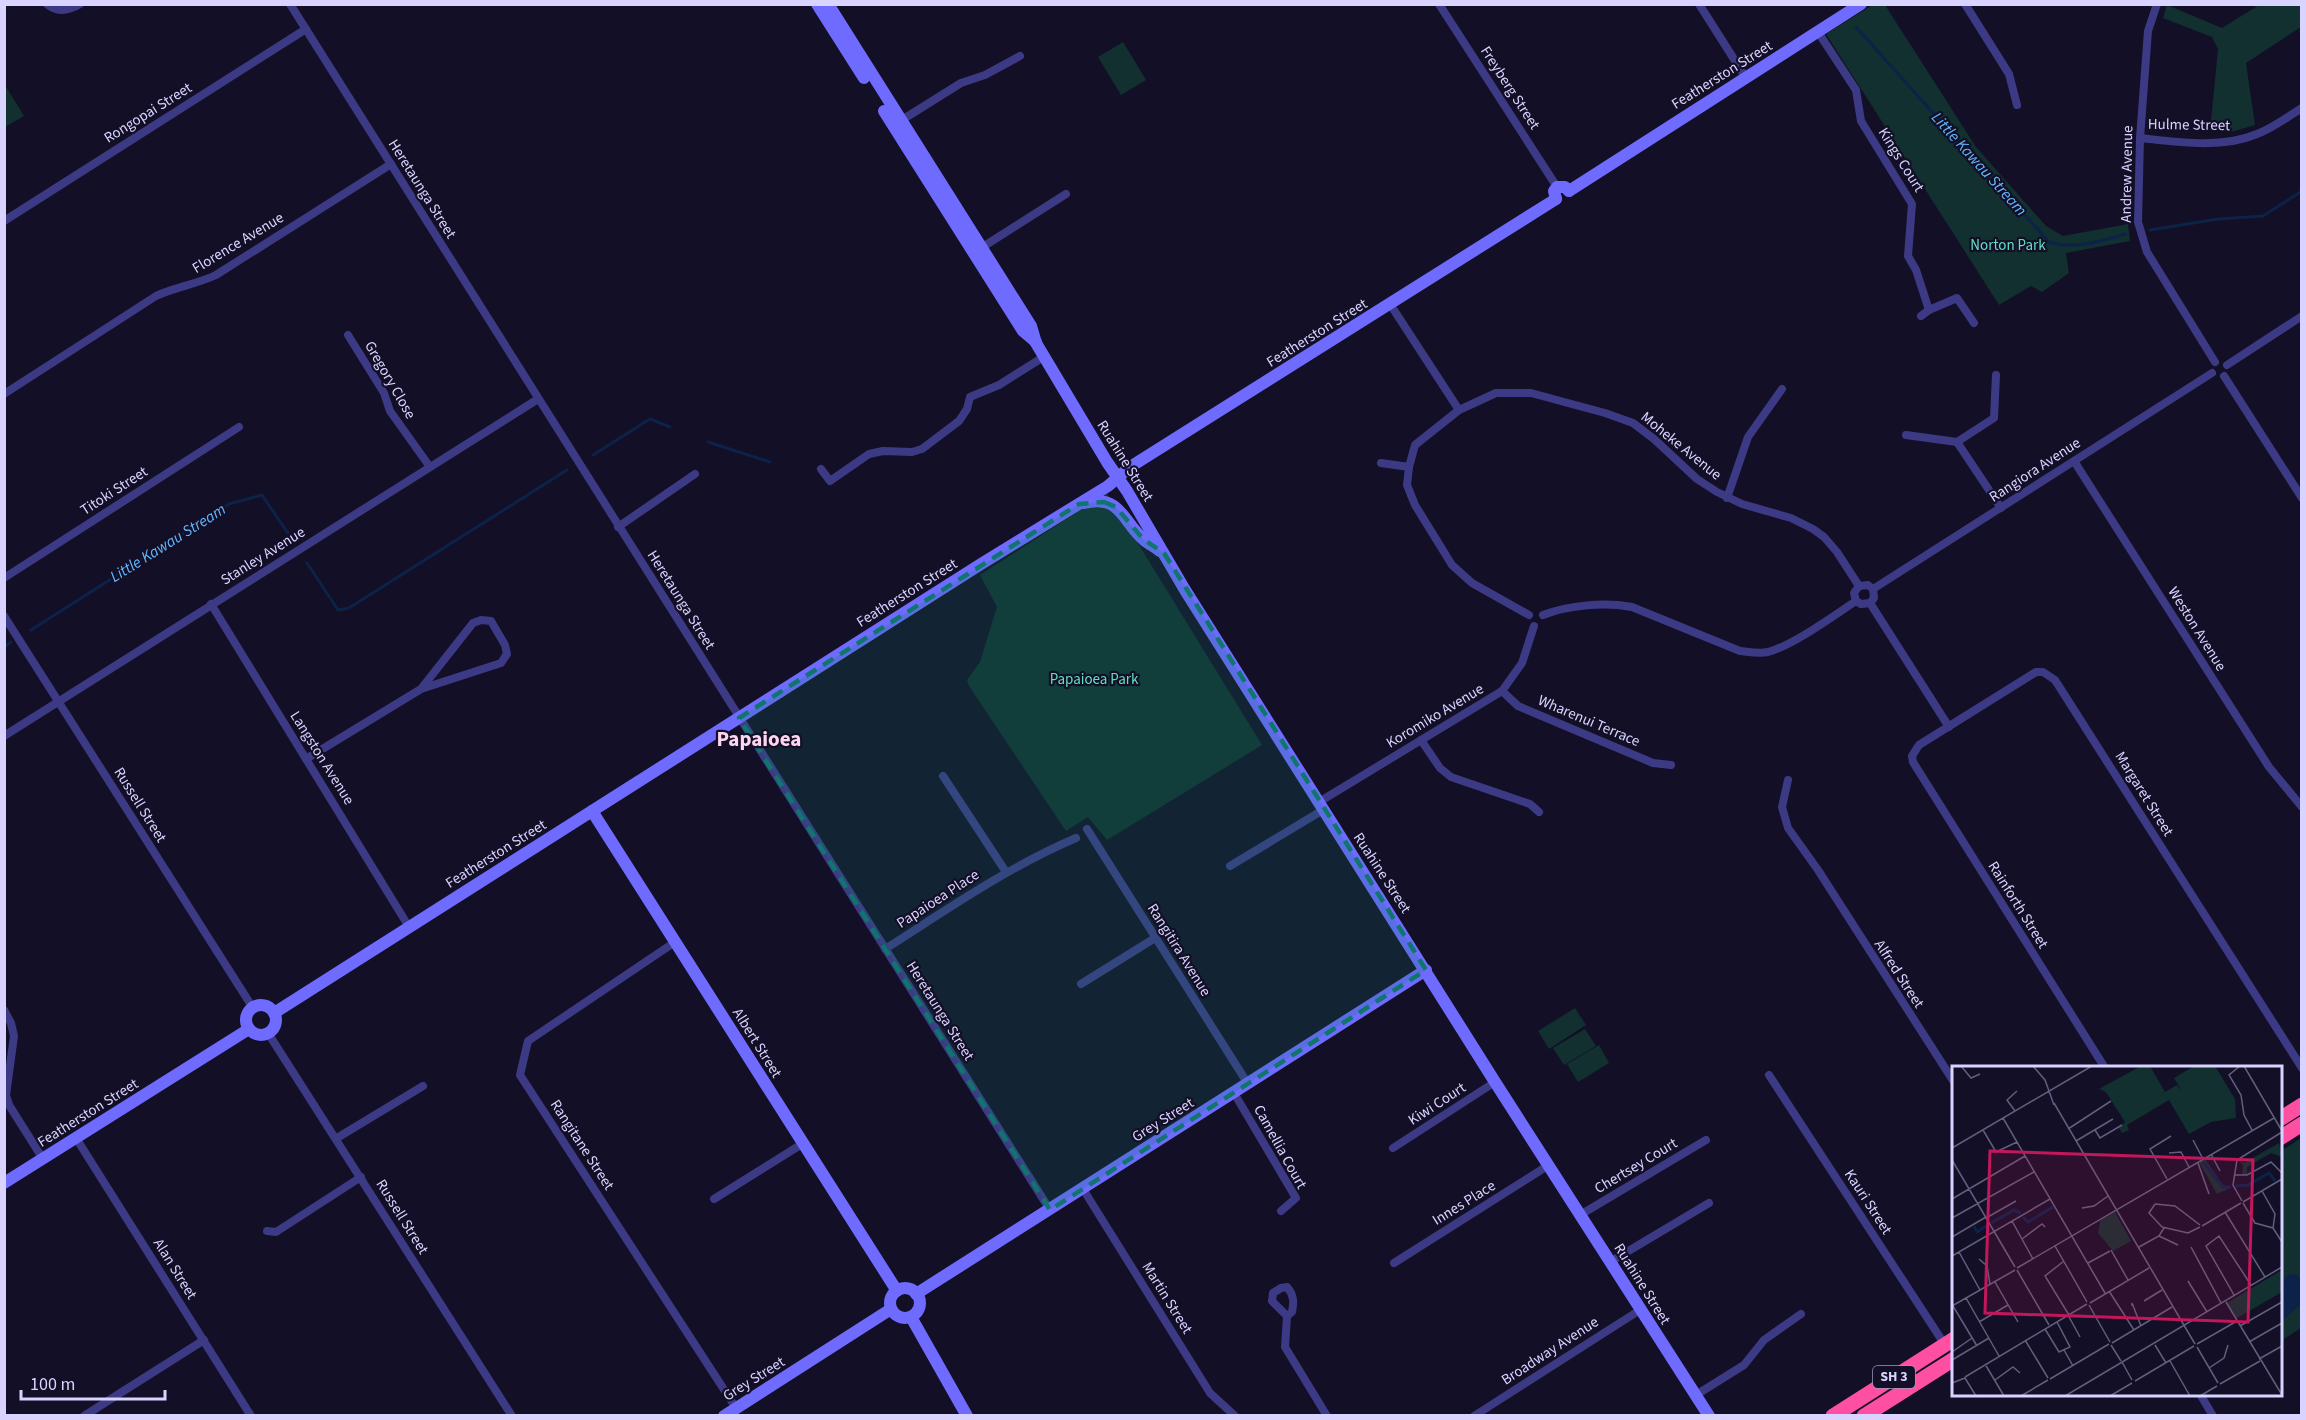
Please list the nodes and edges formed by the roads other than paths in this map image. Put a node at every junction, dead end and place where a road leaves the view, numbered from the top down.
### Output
1 (47, 4) edge
2 (80, 4) edge
3 (290, 4) edge
4 (817, 4) edge
5 (828, 4) edge
6 (1439, 4) edge
7 (1700, 4) edge
8 (1861, 4) edge
9 (1965, 4) edge
10 (2157, 4) edge
11 (306, 29) junction
12 (1818, 32) junction
13 (1020, 56) dead end
14 (1746, 78) junction
15 (2017, 105) dead end
16 (2301, 108) edge
17 (897, 123) junction
18 (2140, 138) junction
19 (391, 164) junction
20 (1561, 192) junction
21 (1066, 194) dead end
22 (4, 221) edge
23 (981, 248) junction
24 (1390, 304) junction
25 (1929, 310) junction
26 (1921, 316) dead end
27 (2301, 316) edge
28 (1974, 323) dead end
29 (348, 335) dead end
30 (1036, 343) junction
31 (1045, 356) junction
32 (2214, 362) junction
33 (2227, 364) junction
34 (2212, 373) junction
35 (1996, 375) dead end
36 (2224, 376) junction
37 (1782, 389) dead end
38 (4, 393) edge
39 (538, 399) junction
40 (1459, 410) junction
41 (239, 427) dead end
42 (1906, 435) dead end
43 (1957, 442) junction
44 (2074, 461) junction
45 (1381, 463) dead end
46 (430, 467) junction
47 (1409, 467) junction
48 (821, 469) dead end
49 (695, 474) dead end
50 (1118, 477) junction
51 (1727, 498) junction
52 (2301, 498) edge
53 (1079, 504) junction
54 (2001, 508) junction
55 (618, 527) junction
56 (1164, 553) junction
57 (4, 578) edge
58 (1858, 586) junction
59 (1873, 589) junction
60 (1856, 601) junction
61 (1870, 603) junction
62 (211, 604) junction
63 (1529, 615) junction
64 (1543, 615) junction
65 (4, 616) edge
66 (1534, 626) junction
67 (421, 688) junction
68 (1502, 691) junction
69 (59, 702) junction
70 (739, 718) junction
71 (1949, 727) junction
72 (4, 736) edge
73 (1421, 740) junction
74 (1912, 756) joint
75 (306, 759) junction
76 (1671, 765) dead end
77 (943, 776) dead end
78 (1788, 780) dead end
79 (1321, 806) junction
80 (2301, 807) edge
81 (592, 811) junction
82 (1539, 812) dead end
83 (1087, 830) dead end
84 (1076, 837) dead end
85 (1230, 866) dead end
86 (1006, 872) junction
87 (409, 927) junction
88 (1155, 938) junction
89 (675, 942) junction
90 (885, 950) junction
91 (1426, 970) junction
92 (1081, 984) dead end
93 (252, 1008) junction
94 (4, 1010) edge
95 (274, 1013) junction
96 (249, 1029) junction
97 (268, 1033) junction
98 (2104, 1066) edge
99 (2301, 1068) edge
100 (1769, 1075) dead end
101 (1952, 1080) edge
102 (1495, 1082) junction
103 (1248, 1084) junction
104 (423, 1086) dead end
105 (1234, 1093) junction
106 (2301, 1105) edge
107 (2282, 1118) edge
108 (2301, 1124) edge
109 (2282, 1137) edge
110 (76, 1138) junction
111 (337, 1138) junction
112 (1706, 1140) dead end
113 (802, 1144) junction
114 (1393, 1148) dead end
115 (43, 1159) junction
116 (1549, 1165) junction
117 (361, 1177) junction
118 (4, 1183) edge
119 (1083, 1189) junction
120 (714, 1199) dead end
121 (1709, 1203) dead end
122 (1050, 1210) junction
123 (1281, 1211) dead end
124 (1580, 1215) junction
125 (267, 1230) dead end
126 (1610, 1262) junction
127 (1394, 1263) dead end
128 (897, 1291) junction
129 (916, 1294) junction
130 (891, 1309) junction
131 (1640, 1310) junction
132 (1801, 1314) dead end
133 (1287, 1316) dead end
134 (911, 1317) junction
135 (204, 1340) junction
136 (1949, 1342) edge
137 (1952, 1360) edge
138 (1696, 1395) junction
139 (2201, 1396) edge
140 (731, 1412) edge
141 (2210, 1414) edge
142 (84, 1416) edge
143 (251, 1416) edge
144 (512, 1416) edge
145 (967, 1416) edge
146 (1235, 1416) edge
147 (1328, 1416) edge
148 (1474, 1416) edge
149 (1709, 1416) edge
150 (1833, 1416) edge
151 (1864, 1416) edge

1 - 2 street
3 - 11 street, Heretaunga Street
4 - 17 main road, Ruahine Street
5 - 17 main road, Ruahine Street
6 - 20 street, Freyberg Street
7 - 14 street
8 - 12 main road, Featherston Street
9 - 15 street
10 - 18 street, Andrew Avenue
11 - 19 street, Heretaunga Street
11 - 22 street, Rongopai Street
12 - 14 main road, Featherston Street
12 - 25 street, Kings Court
13 - 17 street
14 - 20 main road, Featherston Street
16 - 18 street, Hulme Street
17 - 23 main road, Ruahine Street
17 - 30 main road, Ruahine Street
18 - 32 street, Andrew Avenue
19 - 38 street, Florence Avenue
19 - 39 street, Heretaunga Street
20 - 24 main road, Featherston Street
21 - 23 street
23 - 30 main road, Ruahine Street
24 - 40 street
24 - 50 main road, Featherston Street
25 - 26 street
25 - 28 street
27 - 33 street
29 - 46 street, Gregory Close
30 - 31 main road, Ruahine Street
31 - 48 street
31 - 50 main road, Ruahine Street
32 - 33 street
32 - 34 street
33 - 36 street
34 - 36 street
34 - 44 street, Rangiora Avenue
35 - 43 street
36 - 52 street
37 - 51 street
39 - 46 street, Stanley Avenue
39 - 55 street, Heretaunga Street
40 - 47 street
40 - 51 street, Moheke Avenue
41 - 57 street, Titoki Street
42 - 43 street
43 - 54 street
44 - 54 street, Rangiora Avenue
44 - 80 street, Weston Avenue
45 - 47 street
46 - 62 street, Stanley Avenue
47 - 63 street
49 - 55 street
50 - 53 main road, Featherston Street
50 - 56 main road, Ruahine Street
51 - 58 street, Moheke Avenue
53 - 56 main road
53 - 70 main road, Featherston Street
54 - 59 street, Rangiora Avenue
55 - 70 street, Heretaunga Street
56 - 79 main road, Ruahine Street
58 - 59 street
58 - 60 street
59 - 61 street
60 - 61 street
60 - 64 street
61 - 71 street
62 - 69 street, Stanley Avenue
62 - 75 street, Langston Avenue
63 - 64 street
63 - 66 street
64 - 66 street
65 - 69 street, Russell Street
66 - 68 street, Koromiko Avenue
67 - 67 street
67 - 75 street
68 - 73 street, Koromiko Avenue
68 - 76 street, Wharenui Terrace
69 - 72 street, Stanley Avenue
69 - 93 street, Russell Street
70 - 81 main road, Featherston Street
70 - 90 street, Heretaunga Street
71 - 74 street, Margaret Street
71 - 99 street, Margaret Street
73 - 79 street, Koromiko Avenue
73 - 82 street
74 - 98 street, Rainforth Street
75 - 87 street, Langston Avenue
77 - 86 street
78 - 101 street, Alfred Street
79 - 85 street, Koromiko Avenue
79 - 91 main road, Ruahine Street
81 - 87 main road, Featherston Street
81 - 89 main road, Albert Street
83 - 88 street, Rangitira Avenue
84 - 86 street, Papaioea Place
86 - 90 street, Papaioea Place
87 - 95 main road, Featherston Street
88 - 92 street
88 - 103 street, Rangitira Avenue
89 - 113 main road, Albert Street
89 - 140 street, Rangitane Street
90 - 122 street, Heretaunga Street
91 - 102 main road, Ruahine Street
91 - 103 main road, Grey Street
93 - 95 main road
93 - 96 main road
94 - 115 street
95 - 97 main road
96 - 97 main road
96 - 110 main road, Featherston Street
97 - 111 street, Russell Street
100 - 136 street, Kauri Street
102 - 114 street, Kiwi Court
102 - 116 main road, Ruahine Street
103 - 105 main road, Grey Street
104 - 111 street
105 - 119 main road, Grey Street
105 - 123 street, Camellia Court
106 - 107 highway
108 - 109 highway
110 - 115 main road, Featherston Street
110 - 135 street, Alan Street
111 - 117 street, Russell Street
112 - 124 street, Chertsey Court
113 - 120 street
113 - 128 main road, Albert Street
115 - 118 main road, Featherston Street
116 - 124 main road, Ruahine Street
116 - 127 street, Innes Place
117 - 125 street
117 - 144 street, Russell Street
119 - 122 main road, Grey Street
119 - 146 street, Martin Street
121 - 126 street
122 - 129 main road, Grey Street
124 - 126 main road, Ruahine Street
126 - 131 main road, Ruahine Street
128 - 129 main road
128 - 130 main road
129 - 134 main road
130 - 134 main road
130 - 140 main road, Grey Street
131 - 138 main road, Ruahine Street
131 - 148 street, Broadway Avenue
132 - 138 street
133 - 147 street
134 - 145 main road
135 - 142 street
135 - 143 street, Alan Street
136 - 150 highway, SH 3
137 - 151 highway, SH 3
138 - 149 main road, Ruahine Street
139 - 141 street

